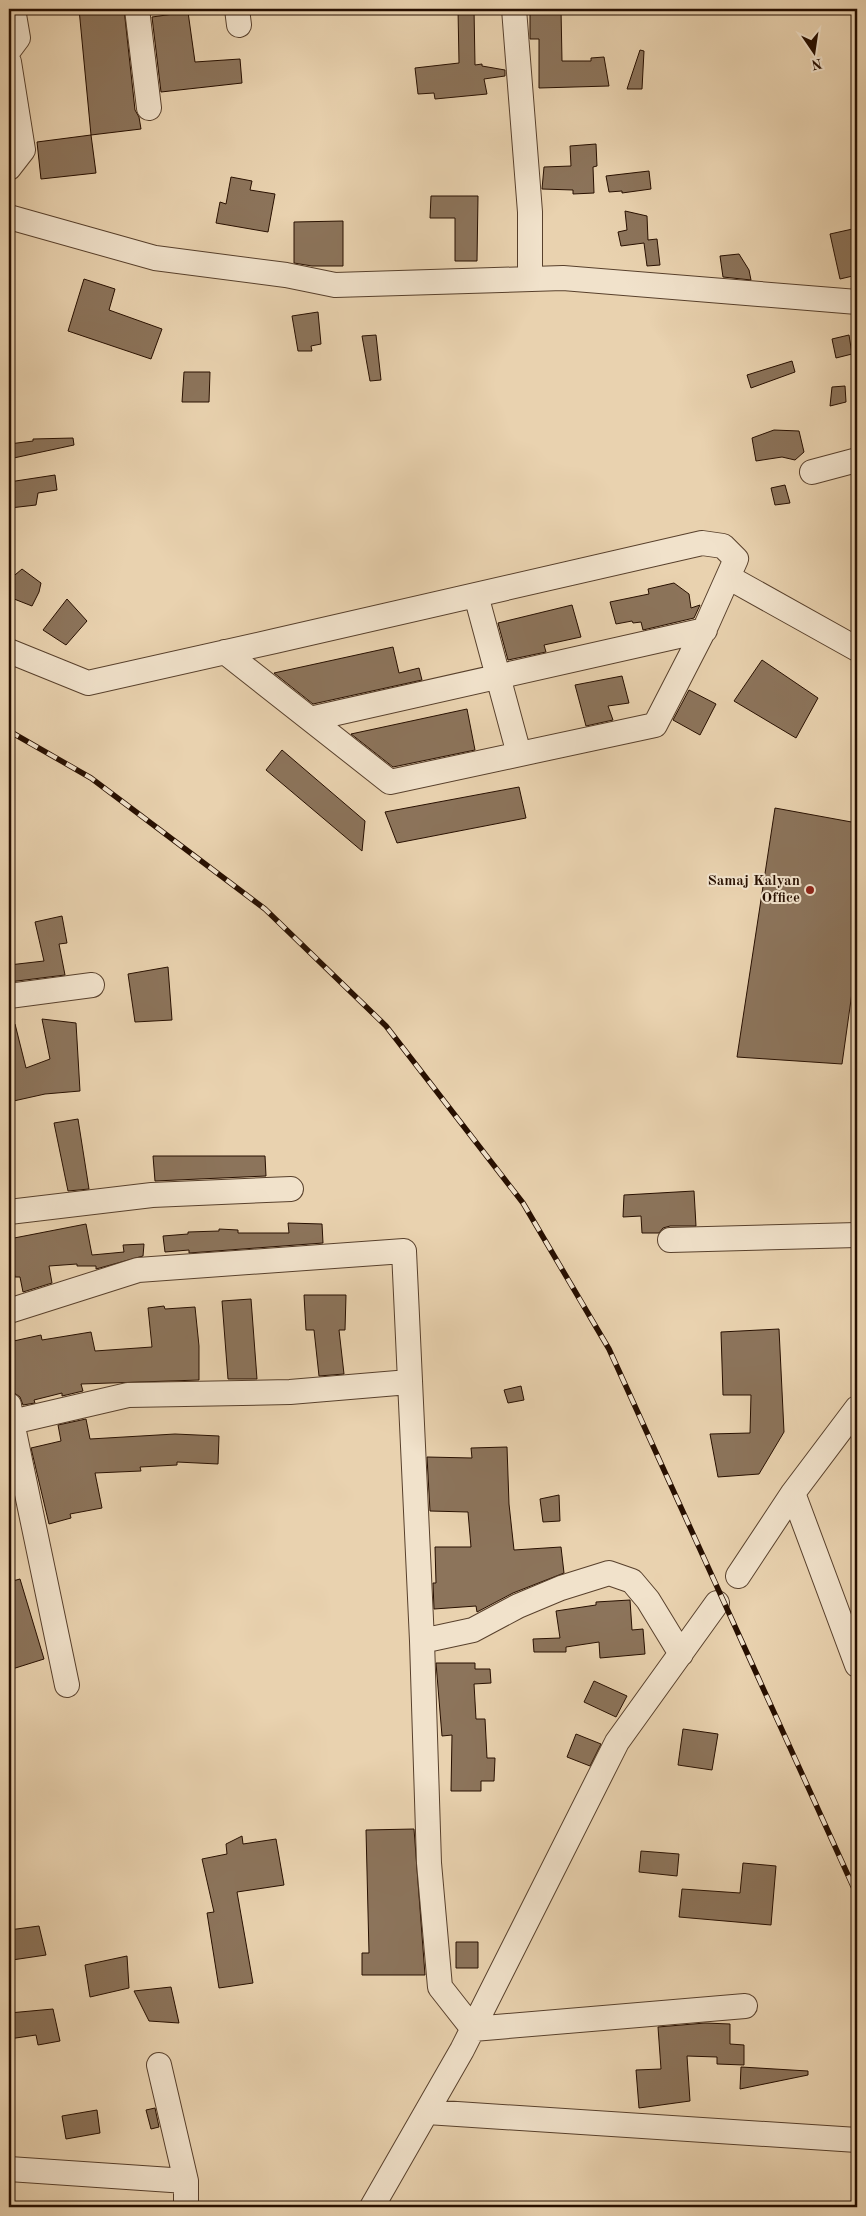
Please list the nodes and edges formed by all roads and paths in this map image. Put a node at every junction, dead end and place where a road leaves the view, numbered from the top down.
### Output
1 (13, 9) edge
2 (137, 9) edge
3 (514, 9) edge
4 (9, 50) edge
5 (9, 62) edge
6 (149, 108) dead end
7 (9, 168) edge
8 (9, 217) edge
9 (530, 279) junction
10 (857, 302) edge
11 (857, 460) edge
12 (812, 472) dead end
13 (728, 577) junction
14 (476, 595) junction
15 (705, 630) junction
16 (857, 649) edge
17 (9, 651) edge
18 (225, 652) junction
19 (498, 676) junction
20 (310, 719) junction
21 (519, 754) junction
22 (92, 985) dead end
23 (9, 996) edge
24 (291, 1189) dead end
25 (9, 1212) edge
26 (857, 1234) edge
27 (670, 1240) dead end
28 (9, 1311) edge
29 (410, 1382) junction
30 (857, 1408) edge
31 (10, 1413) edge
32 (793, 1493) junction
33 (738, 1576) dead end
34 (717, 1603) dead end
35 (851, 1629) edge
36 (422, 1641) junction
37 (681, 1654) junction
38 (857, 1665) edge
39 (67, 1685) dead end
40 (745, 2006) dead end
41 (473, 2029) junction
42 (158, 2065) dead end
43 (427, 2112) junction
44 (857, 2140) edge
45 (9, 2169) edge
46 (186, 2182) junction
47 (186, 2207) edge
48 (372, 2207) edge

1 - 4 street
2 - 6 street
3 - 9 street
5 - 7 street
8 - 9 street
9 - 10 street
11 - 12 street
13 - 14 street
13 - 15 street
13 - 16 street
14 - 18 street
14 - 19 street
15 - 19 street
15 - 21 street
17 - 18 street
18 - 20 street
19 - 20 street
19 - 21 street
20 - 21 street
22 - 23 street
24 - 25 street
26 - 27 street
28 - 29 street
29 - 31 street
29 - 36 street
30 - 32 street
31 - 39 street
32 - 33 street
32 - 35 street
34 - 37 street
35 - 38 street
36 - 37 street
36 - 41 street
37 - 41 street
40 - 41 street
41 - 43 street
42 - 46 street
43 - 44 street
43 - 48 street
45 - 46 street
46 - 47 street

